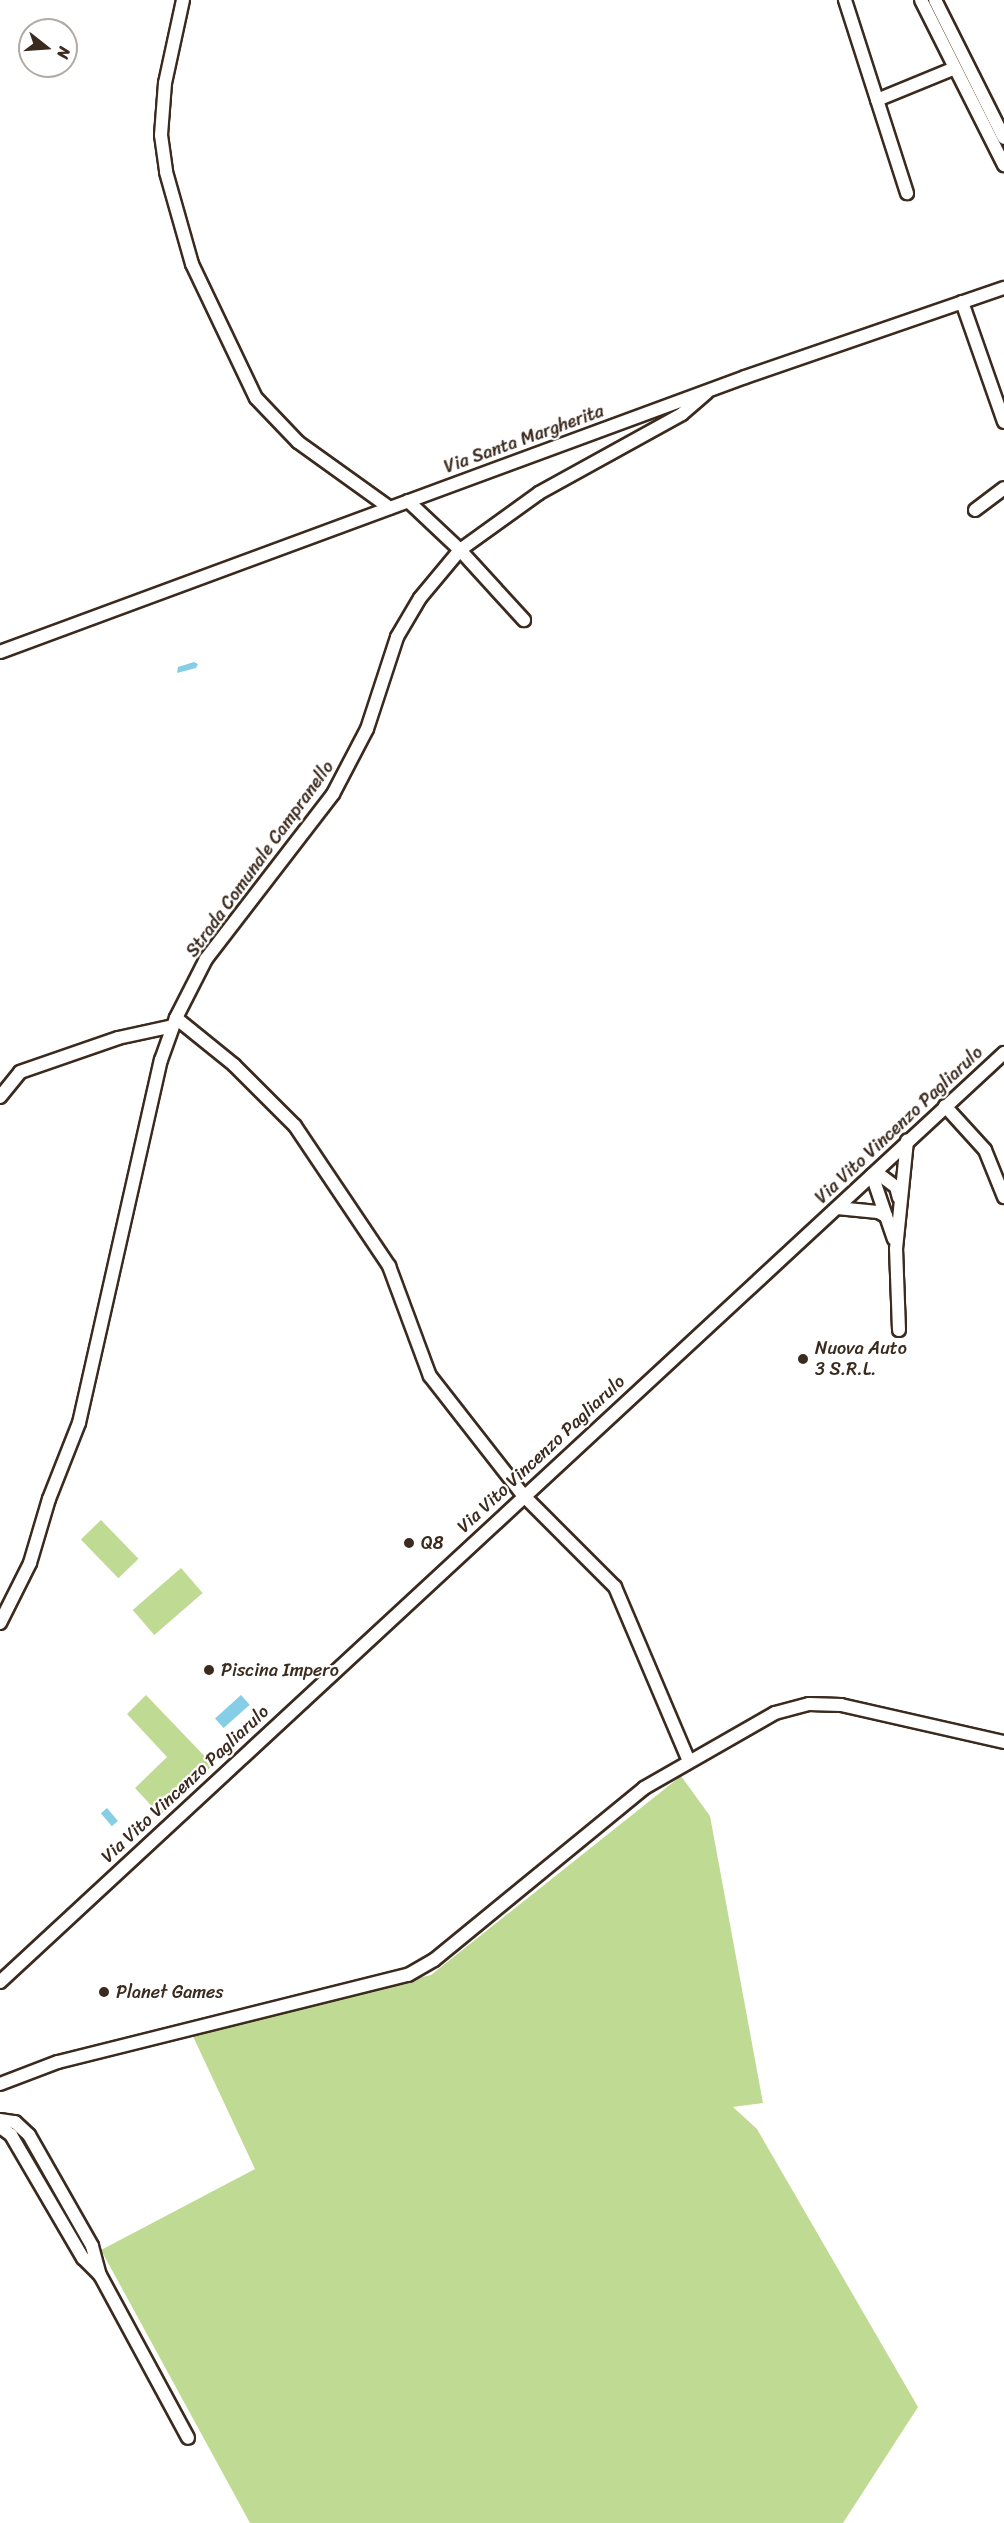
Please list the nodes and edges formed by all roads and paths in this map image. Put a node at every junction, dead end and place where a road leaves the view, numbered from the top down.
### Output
1 (183, 0) edge
2 (845, 0) edge
3 (921, 0) edge
4 (935, 0) edge
5 (955, 68) junction
6 (877, 100) junction
7 (1004, 138) edge
8 (1004, 165) edge
9 (907, 193) dead end
10 (1004, 288) edge
11 (962, 302) junction
12 (706, 392) junction
13 (1004, 423) edge
14 (1004, 488) edge
15 (408, 501) junction
16 (390, 508) junction
17 (975, 510) dead end
18 (460, 550) junction
19 (524, 620) dead end
20 (0, 652) edge
21 (174, 1022) junction
22 (1004, 1053) edge
23 (0, 1097) edge
24 (945, 1106) junction
25 (907, 1141) junction
26 (874, 1174) junction
27 (1004, 1197) edge
28 (901, 1202) junction
29 (837, 1208) junction
30 (886, 1216) junction
31 (896, 1249) junction
32 (899, 1330) dead end
33 (523, 1495) junction
34 (0, 1623) edge
35 (1004, 1742) edge
36 (689, 1761) junction
37 (0, 1982) edge
38 (0, 2084) edge
39 (0, 2120) edge
40 (0, 2127) edge
41 (100, 2275) junction
42 (188, 2438) dead end

1 - 16 street
2 - 6 street
3 - 5 street
4 - 7 street
5 - 6 street
5 - 8 street
6 - 9 street
10 - 11 street, Via Santa Margherita
11 - 12 street, Via Santa Margherita
11 - 13 street
12 - 15 street, Via Santa Margherita
12 - 18 street, Strada Comunale Campranello
14 - 17 street
15 - 16 street, Via Santa Margherita
15 - 18 street
16 - 20 street, Via Santa Margherita
18 - 19 street
18 - 21 street, Strada Comunale Campranello
21 - 23 street
21 - 33 street
21 - 34 street, Strada Comunale Campranello
22 - 24 street, Via Vito Vincenzo Pagliarulo
24 - 25 street, Via Vito Vincenzo Pagliarulo
24 - 27 street
25 - 26 street, Via Vito Vincenzo Pagliarulo
25 - 28 street
26 - 28 street
26 - 29 street, Via Vito Vincenzo Pagliarulo
26 - 30 street
28 - 31 street
29 - 30 street
29 - 33 street, Via Vito Vincenzo Pagliarulo
30 - 31 street
31 - 32 street
33 - 36 street
33 - 37 street, Via Vito Vincenzo Pagliarulo
35 - 36 street
36 - 38 street
39 - 41 street
40 - 41 street
41 - 42 street

